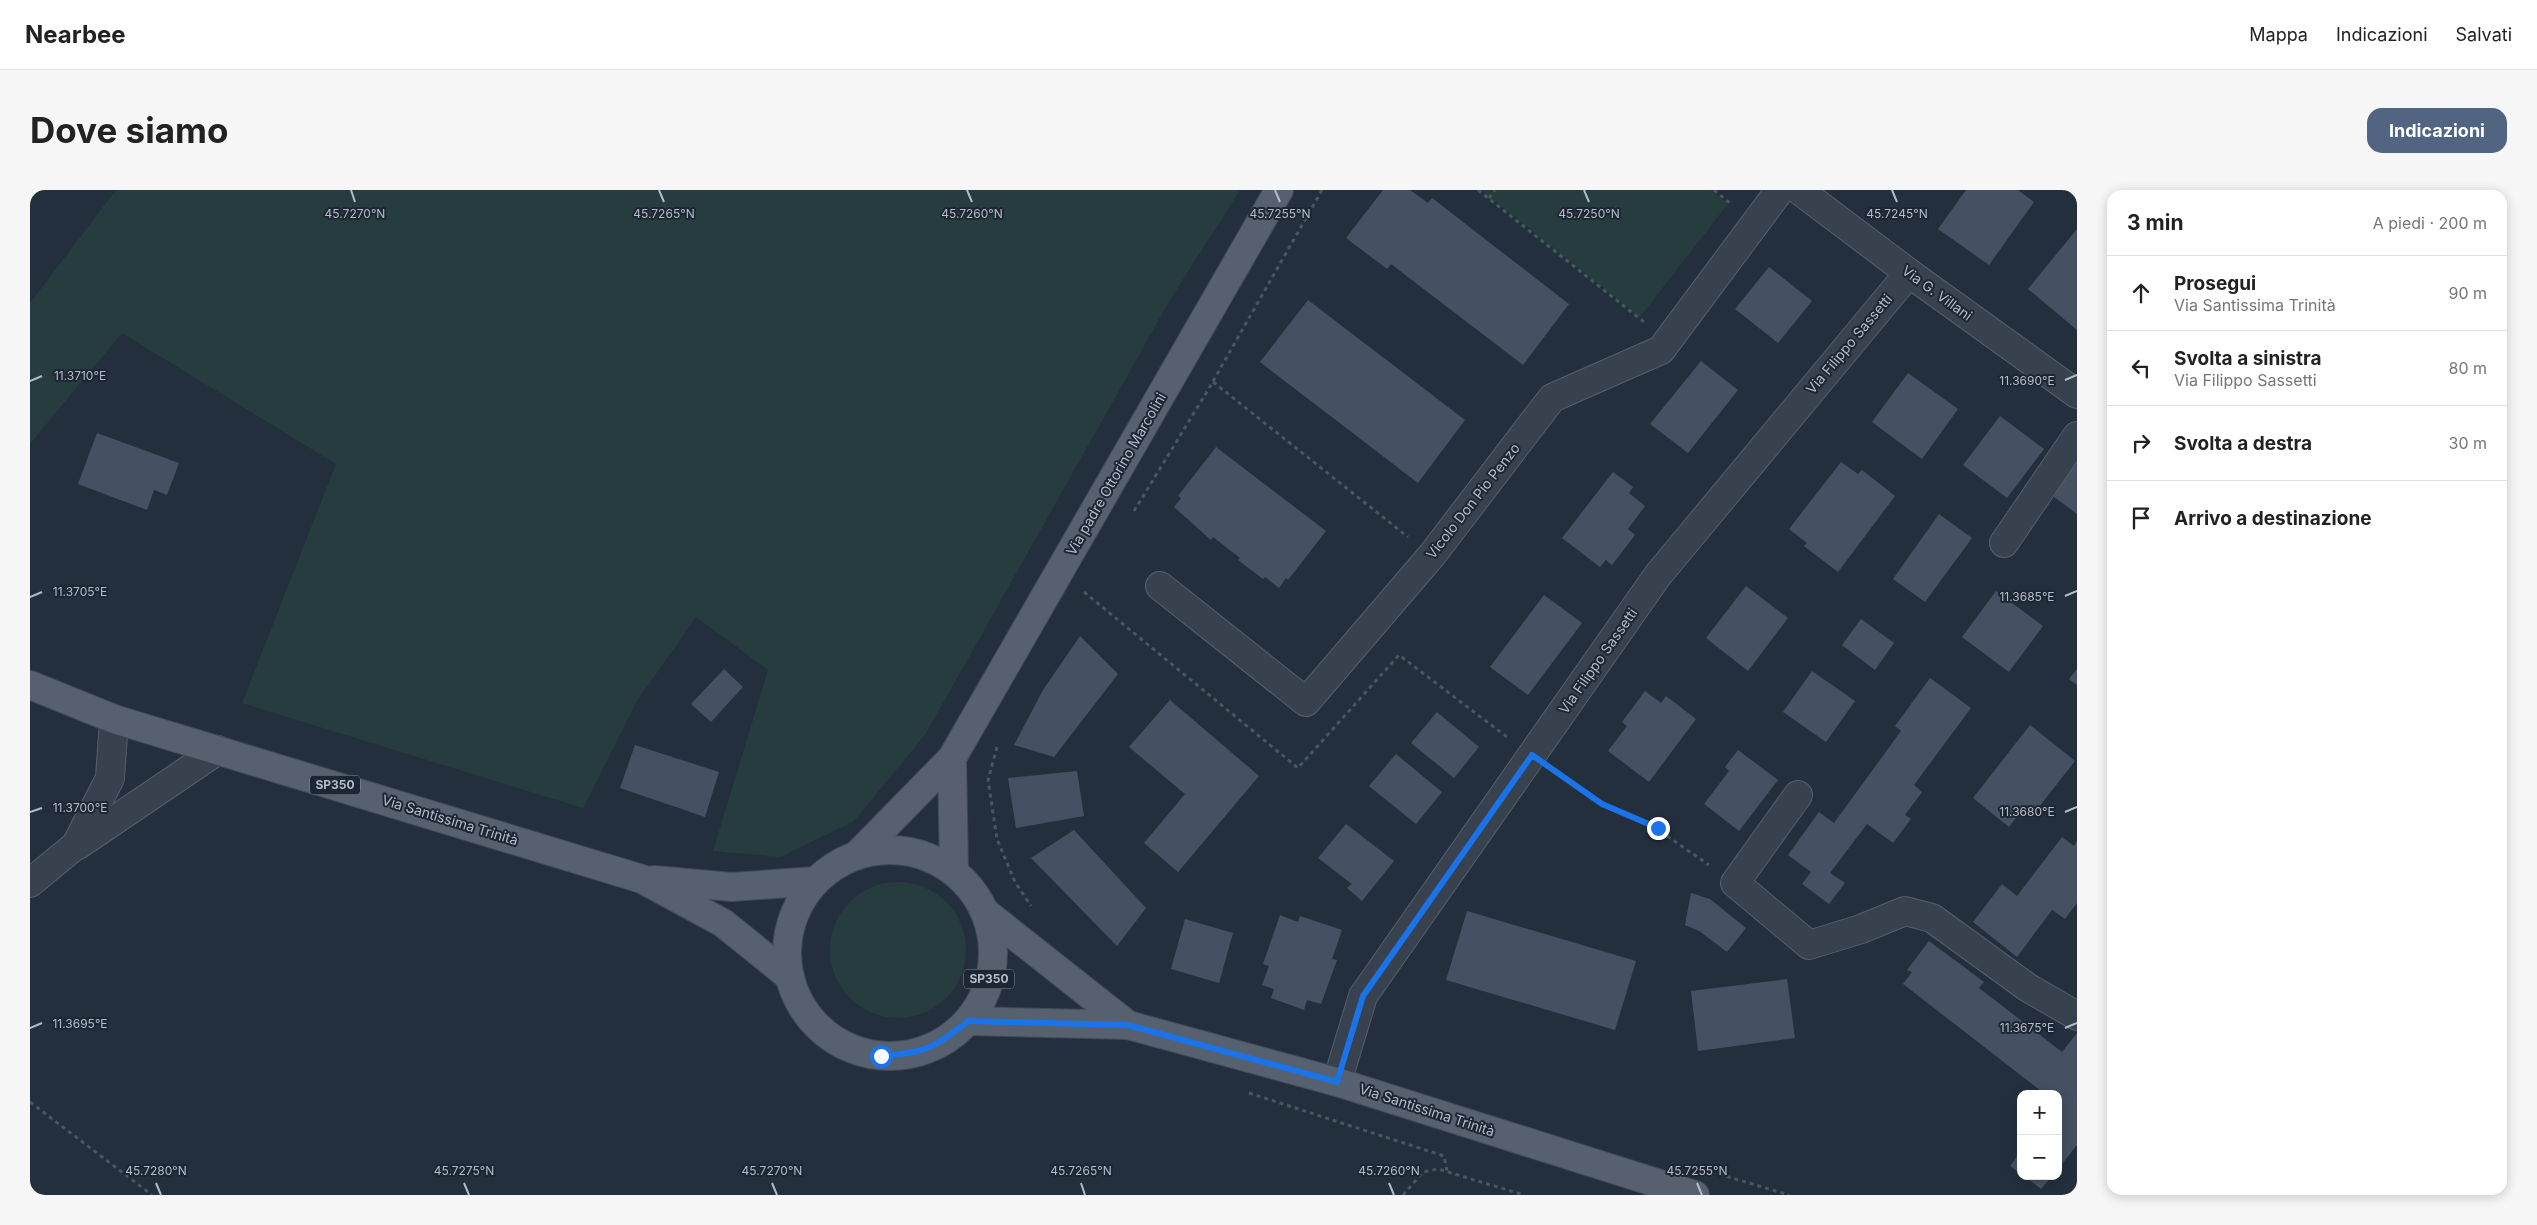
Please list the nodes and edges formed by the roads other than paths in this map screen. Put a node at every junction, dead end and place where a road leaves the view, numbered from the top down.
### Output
1 (1279, 190) edge
2 (1780, 190) edge
3 (1799, 190) edge
4 (1909, 273) junction
5 (2077, 394) edge
6 (2077, 436) edge
7 (2004, 543) dead end
8 (1160, 586) dead end
9 (30, 685) edge
10 (114, 719) junction
11 (218, 750) junction
12 (952, 758) junction
13 (1798, 795) dead end
14 (76, 846) junction
15 (857, 855) junction
16 (954, 872) junction
17 (642, 879) junction
18 (816, 882) junction
19 (30, 883) edge
20 (985, 912) junction
21 (790, 977) junction
22 (2077, 1016) edge
23 (968, 1021) junction
24 (1128, 1025) junction
25 (1337, 1082) junction
26 (1695, 1195) edge

1 - 12 main road, Via padre Ottorino Marcolini
2 - 8 street, Vicolo Don Pio Penzo
3 - 4 street, Via G. Villani
4 - 5 street, Via G. Villani
4 - 25 street, Via Filippo Sassetti
6 - 7 street
9 - 10 main road, Via Santissima Trinità / SP350
10 - 11 main road, Via Santissima Trinità / SP350
10 - 14 street
11 - 14 street
11 - 17 main road, Via Santissima Trinità / SP350
12 - 15 main road, Via padre Ottorino Marcolini
12 - 16 main road
13 - 22 street
14 - 19 street
15 - 16 main road, Via Santissima Trinità / SP350
15 - 18 main road, Via Santissima Trinità / SP350
16 - 20 main road, Via Santissima Trinità / SP350
17 - 18 main road, Via Santissima Trinità / SP350
17 - 21 main road, Via Santissima Trinità / SP350
18 - 21 main road, Via Santissima Trinità / SP350
20 - 23 main road, Via Santissima Trinità / SP350
20 - 24 main road, Via Santissima Trinità
21 - 23 main road, Via Santissima Trinità / SP350
23 - 24 main road, Via Santissima Trinità
24 - 25 main road, Via Santissima Trinità
25 - 26 main road, Via Santissima Trinità

